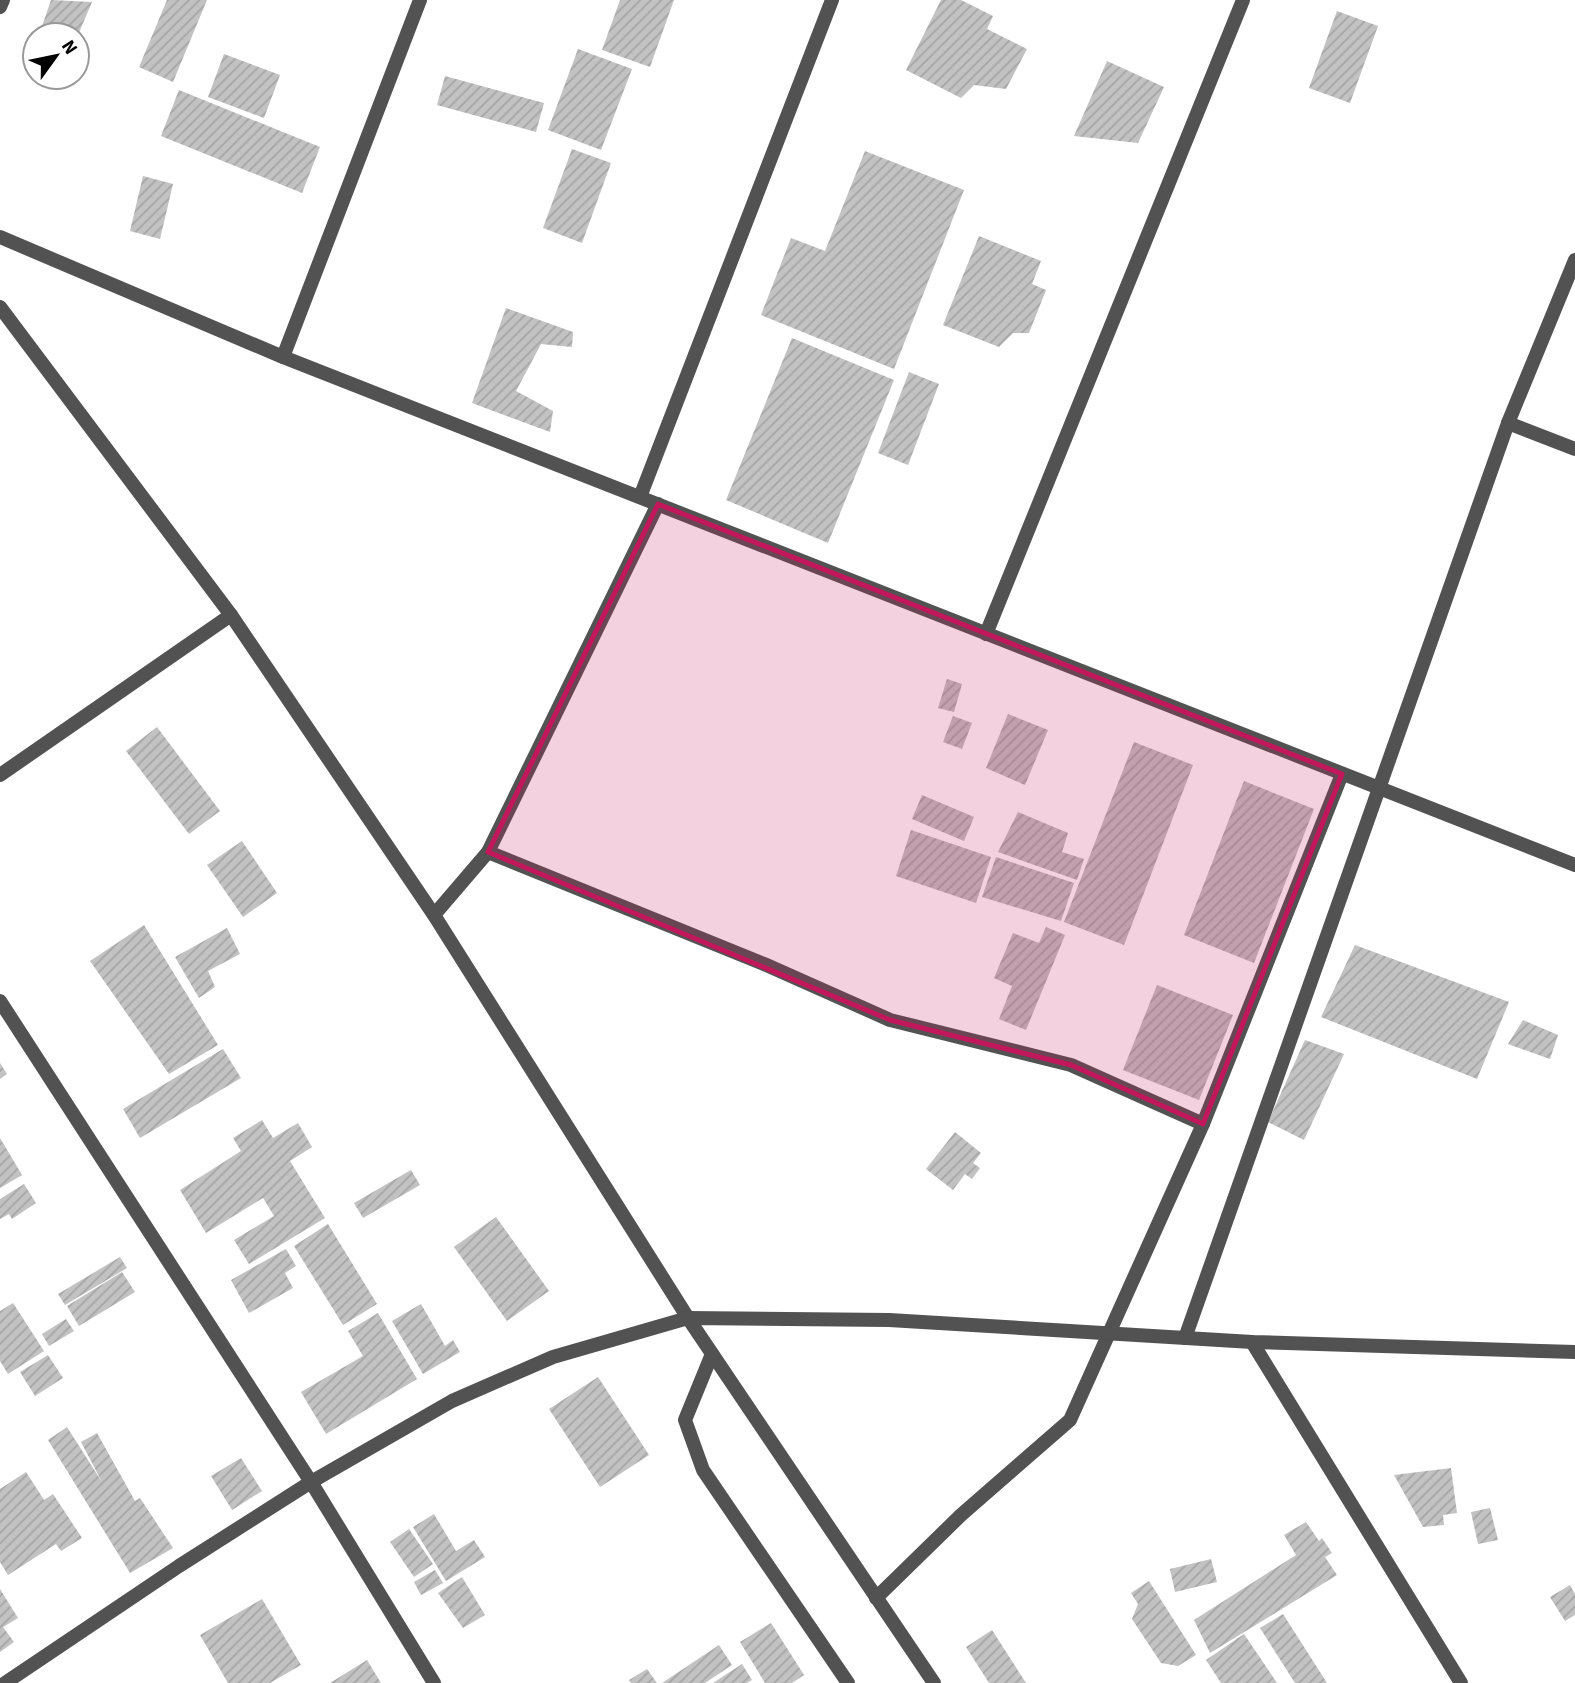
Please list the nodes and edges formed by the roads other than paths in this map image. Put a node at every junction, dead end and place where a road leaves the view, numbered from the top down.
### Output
1 (3, 0) edge
2 (420, 0) edge
3 (832, 0) edge
4 (1243, 0) edge
5 (0, 7) edge
6 (0, 237) edge
7 (1575, 260) edge
8 (0, 307) edge
9 (283, 358) junction
10 (1508, 423) junction
11 (1575, 449) edge
12 (640, 496) junction
13 (658, 504) junction
14 (231, 615) junction
15 (986, 634) junction
16 (1342, 774) junction
17 (0, 775) edge
18 (1382, 789) junction
19 (488, 852) junction
20 (1575, 865) edge
21 (434, 915) junction
22 (0, 1001) edge
23 (1203, 1124) junction
24 (688, 1318) junction
25 (1110, 1334) junction
26 (1185, 1338) junction
27 (1252, 1342) junction
28 (1575, 1352) edge
29 (712, 1354) junction
30 (311, 1482) junction
31 (876, 1598) junction
32 (5, 1683) edge
33 (434, 1683) edge
34 (848, 1683) edge
35 (934, 1683) edge
36 (1461, 1683) edge

1 - 5 street
2 - 9 street
3 - 12 street
4 - 15 street
6 - 9 street
7 - 10 street
8 - 14 street
9 - 12 street
10 - 11 street
10 - 18 street
12 - 13 street
13 - 15 street
13 - 19 street
14 - 17 street
14 - 21 street
15 - 16 street
16 - 18 street
16 - 23 street
18 - 20 street
18 - 26 street
19 - 21 street
19 - 23 street
21 - 24 street
22 - 30 street
23 - 25 street
24 - 25 street
24 - 29 street
24 - 30 street
25 - 26 street
25 - 31 street
26 - 27 street
27 - 28 street
27 - 36 street
29 - 31 street
29 - 34 street
30 - 32 street
30 - 33 street
31 - 35 street

